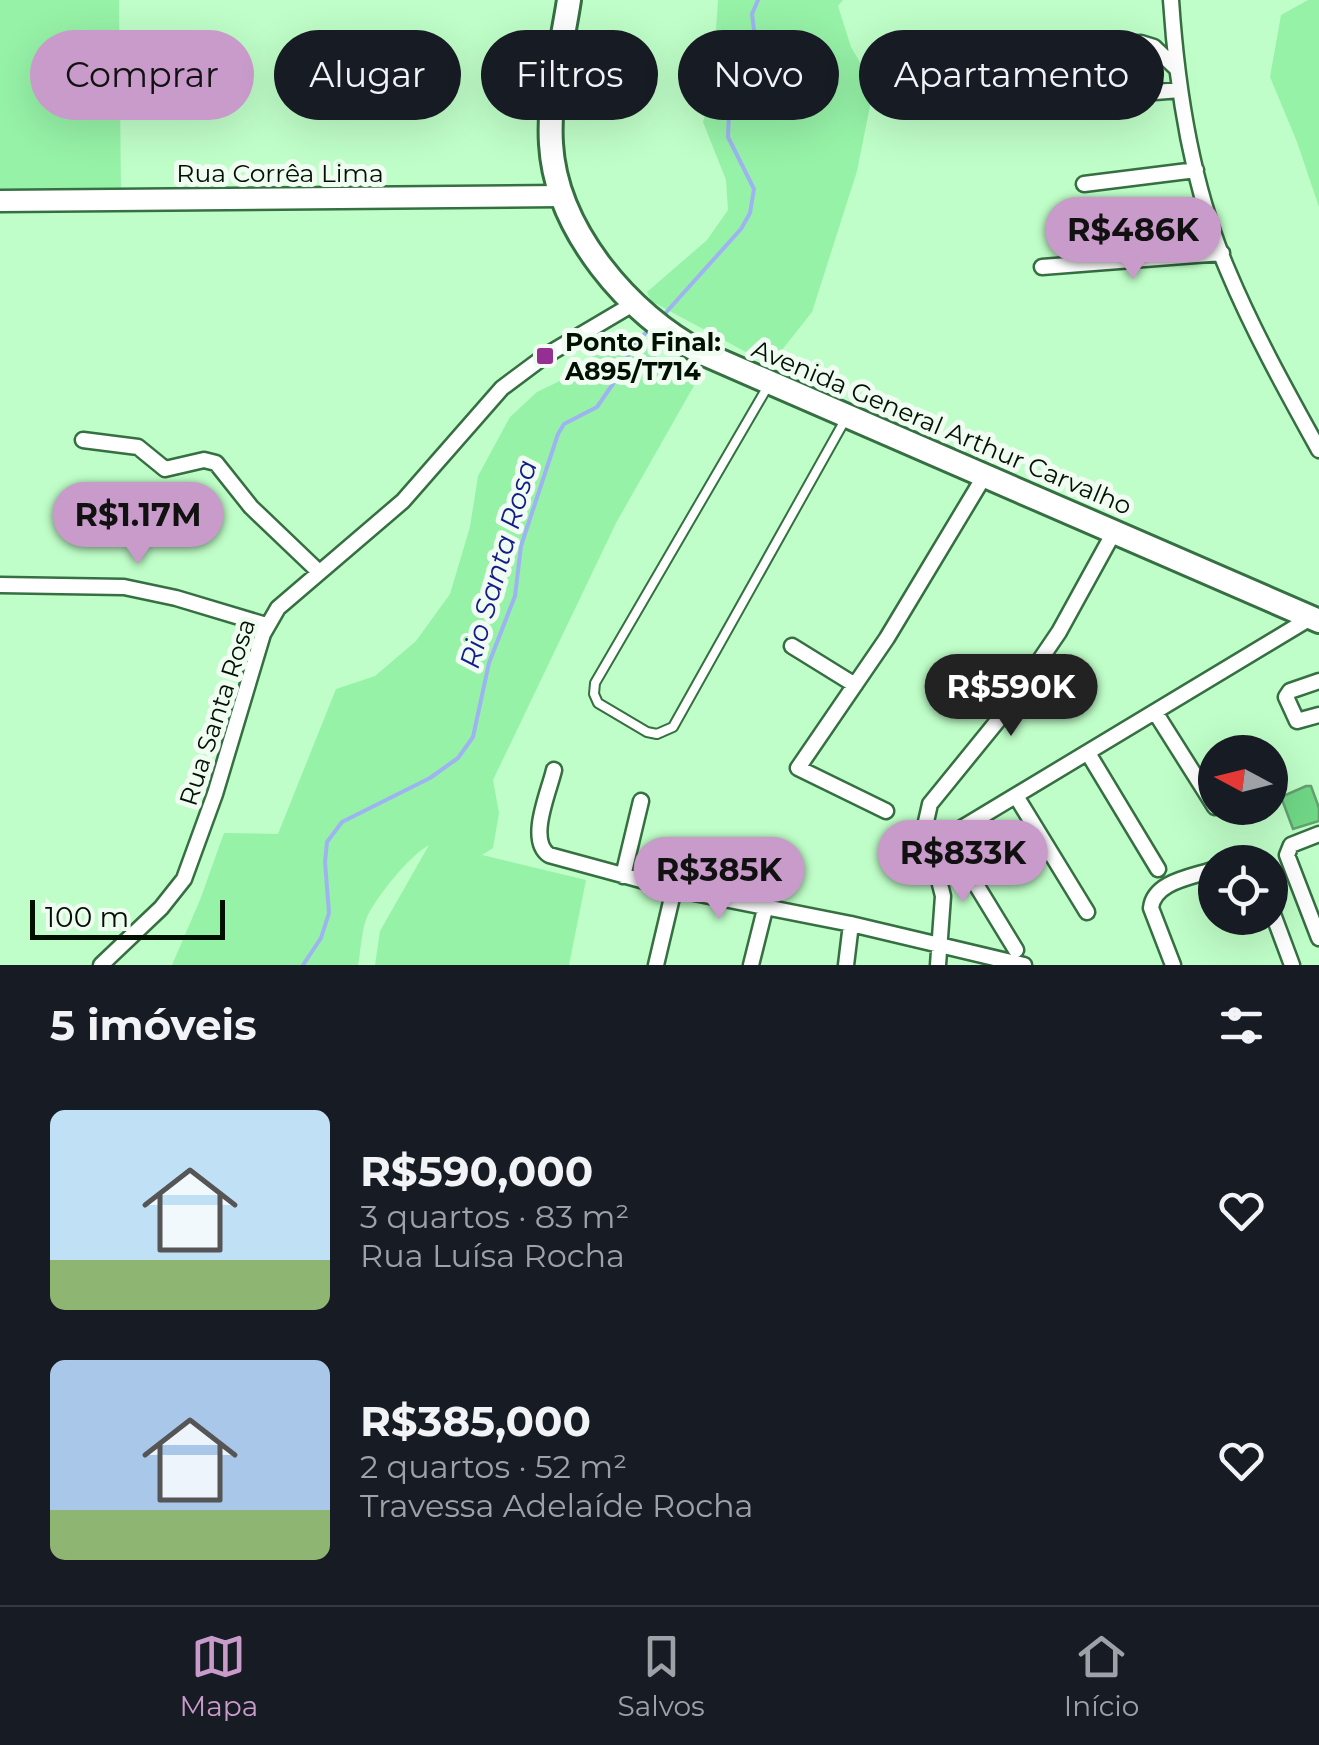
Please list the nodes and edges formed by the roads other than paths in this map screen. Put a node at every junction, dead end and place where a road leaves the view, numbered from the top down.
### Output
1 (569, 0) edge
2 (1171, 0) edge
3 (1164, 57) edge
4 (1176, 68) junction
5 (1180, 90) junction
6 (1164, 91) edge
7 (1196, 170) junction
8 (1084, 184) dead end
9 (561, 196) junction
10 (0, 201) edge
11 (1222, 253) junction
12 (1042, 267) dead end
13 (638, 309) junction
14 (770, 383) junction
15 (847, 416) junction
16 (83, 440) dead end
17 (1319, 450) edge
18 (985, 476) junction
19 (1114, 532) junction
20 (318, 571) junction
21 (0, 585) edge
22 (1315, 619) edge
23 (266, 625) junction
24 (792, 646) dead end
25 (1319, 681) edge
26 (854, 685) junction
27 (1154, 712) junction
28 (1319, 714) edge
29 (1088, 753) junction
30 (554, 770) dead end
31 (1198, 781) edge
32 (1016, 796) junction
33 (642, 801) dead end
34 (886, 811) dead end
35 (1319, 834) edge
36 (1158, 869) dead end
37 (1198, 875) edge
38 (623, 876) junction
39 (674, 890) junction
40 (765, 909) junction
41 (1088, 912) dead end
42 (851, 924) junction
43 (1281, 935) edge
44 (1319, 938) edge
45 (941, 947) junction
46 (1016, 950) dead end
47 (100, 965) edge
48 (656, 965) edge
49 (751, 965) edge
50 (846, 965) edge
51 (938, 965) edge
52 (1024, 965) edge
53 (1174, 965) edge
54 (1292, 965) edge

1 - 9 main road, Avenida General Arthur Carvalho
2 - 4 street
3 - 4 street
4 - 5 street
5 - 6 street
5 - 7 street
7 - 8 street
7 - 11 street
9 - 10 street, Rua Corrêa Lima
9 - 13 main road, Avenida General Arthur Carvalho
11 - 12 street
11 - 17 street
13 - 14 main road, Avenida General Arthur Carvalho
13 - 20 street, Rua Santa Rosa
14 - 15 main road, Avenida General Arthur Carvalho
14 - 15 lane
15 - 18 main road, Avenida General Arthur Carvalho
16 - 20 street
18 - 19 main road, Avenida General Arthur Carvalho
18 - 26 street
19 - 22 main road, Avenida General Arthur Carvalho
19 - 45 street
20 - 23 street, Rua Santa Rosa
21 - 23 street
22 - 27 street
23 - 47 street, Rua Santa Rosa
24 - 26 street
25 - 28 street
26 - 34 street
27 - 29 street
27 - 31 street
29 - 32 street
29 - 36 street
30 - 38 street
32 - 41 street
32 - 46 street
33 - 38 street
35 - 44 street
37 - 53 street
38 - 39 street
39 - 40 street
39 - 48 street
40 - 42 street
40 - 49 street
42 - 45 street
42 - 50 street
43 - 54 street
45 - 51 street
45 - 52 street

